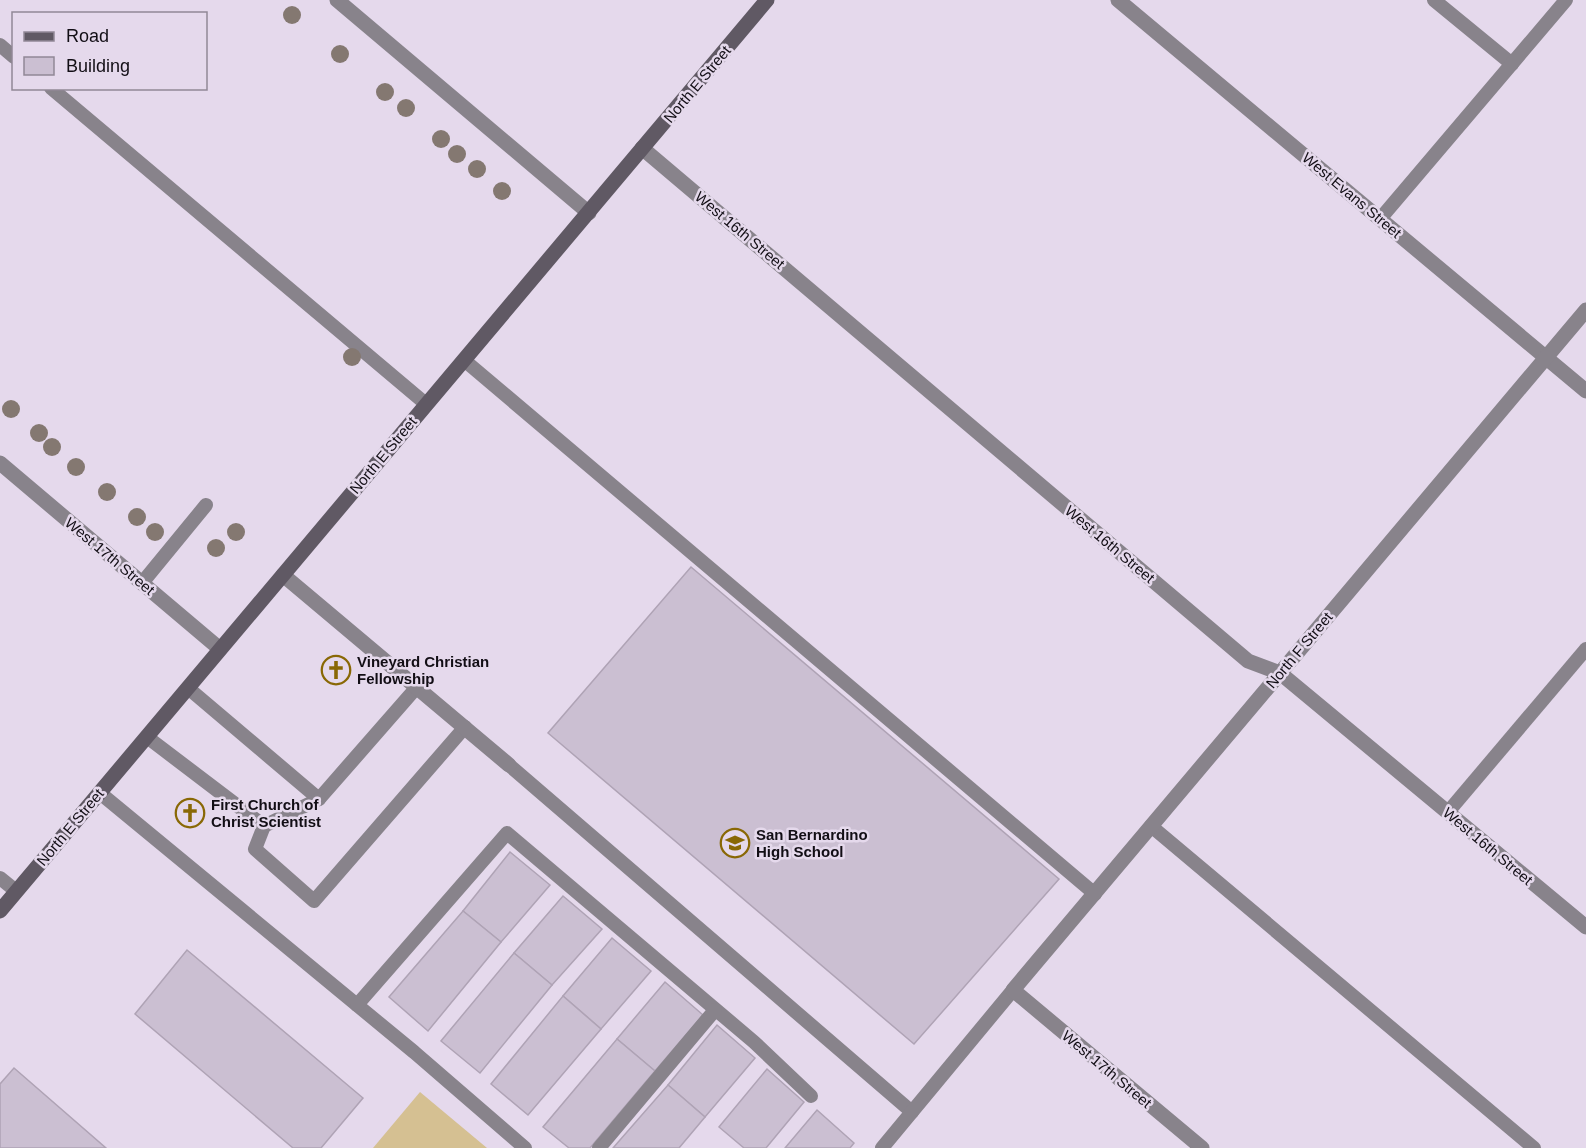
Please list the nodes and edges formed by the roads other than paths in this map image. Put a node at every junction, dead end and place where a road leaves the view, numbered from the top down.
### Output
1 (337, 0) edge
2 (767, 0) edge
3 (1118, 0) edge
4 (1434, 0) edge
5 (1566, 0) edge
6 (0, 45) edge
7 (12, 55) edge
8 (1512, 64) junction
9 (53, 90) edge
10 (642, 148) junction
11 (589, 213) junction
12 (1380, 219) junction
13 (1586, 310) edge
14 (1546, 357) junction
15 (464, 360) junction
16 (1586, 391) edge
17 (426, 404) junction
18 (0, 463) edge
19 (206, 505) dead end
20 (283, 575) junction
21 (142, 583) junction
22 (220, 649) junction
23 (1586, 649) edge
24 (1581, 664) edge
25 (1280, 673) junction
26 (417, 687) junction
27 (188, 688) junction
28 (465, 727) junction
29 (147, 737) junction
30 (509, 765) joint
31 (100, 793) junction
32 (320, 799) junction
33 (1448, 812) junction
34 (264, 826) junction
35 (1151, 826) junction
36 (0, 878) edge
37 (16, 891) junction
38 (1095, 894) junction
39 (0, 911) edge
40 (1586, 927) edge
41 (1013, 990) junction
42 (357, 1005) junction
43 (715, 1010) junction
44 (811, 1096) dead end
45 (912, 1112) junction
46 (525, 1148) edge
47 (599, 1148) edge
48 (882, 1148) edge
49 (1202, 1148) edge
50 (1534, 1148) edge

1 - 11 street
2 - 10 main road, North E Street
3 - 12 street, West Evans Street
4 - 8 lane
5 - 8 lane
6 - 7 lane
8 - 12 lane
9 - 17 lane
10 - 11 main road, North E Street
10 - 25 street, West 16th Street
11 - 15 main road, North E Street
12 - 14 street, West Evans Street
13 - 14 street, North F Street
14 - 16 street, West Evans Street
14 - 25 street, North F Street
15 - 17 main road, North E Street
15 - 38 lane
17 - 20 main road, North E Street
18 - 21 street, West 17th Street
19 - 21 lane
20 - 22 main road, North E Street
20 - 26 street
21 - 22 street, West 17th Street
22 - 27 main road, North E Street
23 - 24 lane
24 - 33 lane
25 - 33 street, West 16th Street
25 - 35 street, North F Street
26 - 28 street
26 - 32 lane
27 - 29 main road, North E Street
27 - 32 lane
28 - 30 street
28 - 34 lane
29 - 31 main road, North E Street
29 - 34 lane
30 - 45 lane
31 - 37 main road, North E Street
31 - 42 lane
32 - 34 lane
33 - 40 street, West 16th Street
35 - 38 street, North F Street
35 - 50 lane
36 - 37 lane
37 - 39 main road, North E Street
38 - 41 street, North F Street
41 - 45 lane
41 - 49 street, West 17th Street
42 - 43 lane
42 - 46 lane
43 - 44 lane
43 - 47 lane
45 - 48 lane

